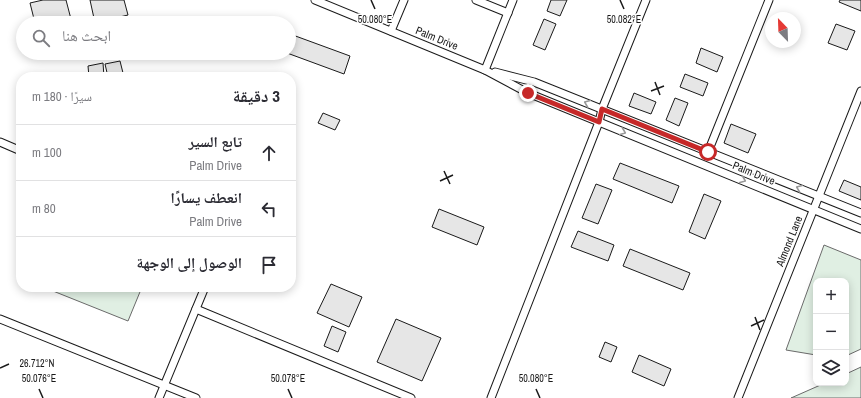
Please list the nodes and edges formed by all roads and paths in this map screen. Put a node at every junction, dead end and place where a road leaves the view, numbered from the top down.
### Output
1 (315, 0) edge
2 (404, 0) edge
3 (476, 0) edge
4 (513, 0) edge
5 (646, 0) edge
6 (769, 0) edge
7 (508, 13) junction
8 (391, 31) junction
9 (485, 70) junction
10 (861, 91) edge
11 (602, 109) junction
12 (599, 122) junction
13 (0, 142) edge
14 (16, 149) edge
15 (708, 152) junction
16 (819, 196) junction
17 (814, 209) junction
18 (861, 213) edge
19 (861, 229) edge
20 (203, 292) edge
21 (196, 309) junction
22 (0, 319) edge
23 (164, 385) junction
24 (159, 398) edge
25 (196, 398) edge
26 (411, 398) edge
27 (491, 398) edge
28 (738, 398) edge

1 - 8 street, Palm Drive
2 - 8 street
3 - 7 street
4 - 7 street
5 - 11 street
6 - 15 street
7 - 9 street
8 - 9 street, Palm Drive
11 -> 9 street, Palm Drive
9 - 12 street, Palm Drive
10 - 16 street, Almond Lane
11 - 12 street
11 - 15 street, Palm Drive
12 -> 17 street, Palm Drive
12 - 27 street
13 - 14 street
16 -> 15 street, Palm Drive
16 - 17 street, Almond Lane
16 - 18 street, Palm Drive
17 - 19 street, Palm Drive
17 - 28 street, Almond Lane
20 - 21 street
21 - 23 street
21 - 26 street
22 - 23 street
23 - 24 street
23 - 25 street

